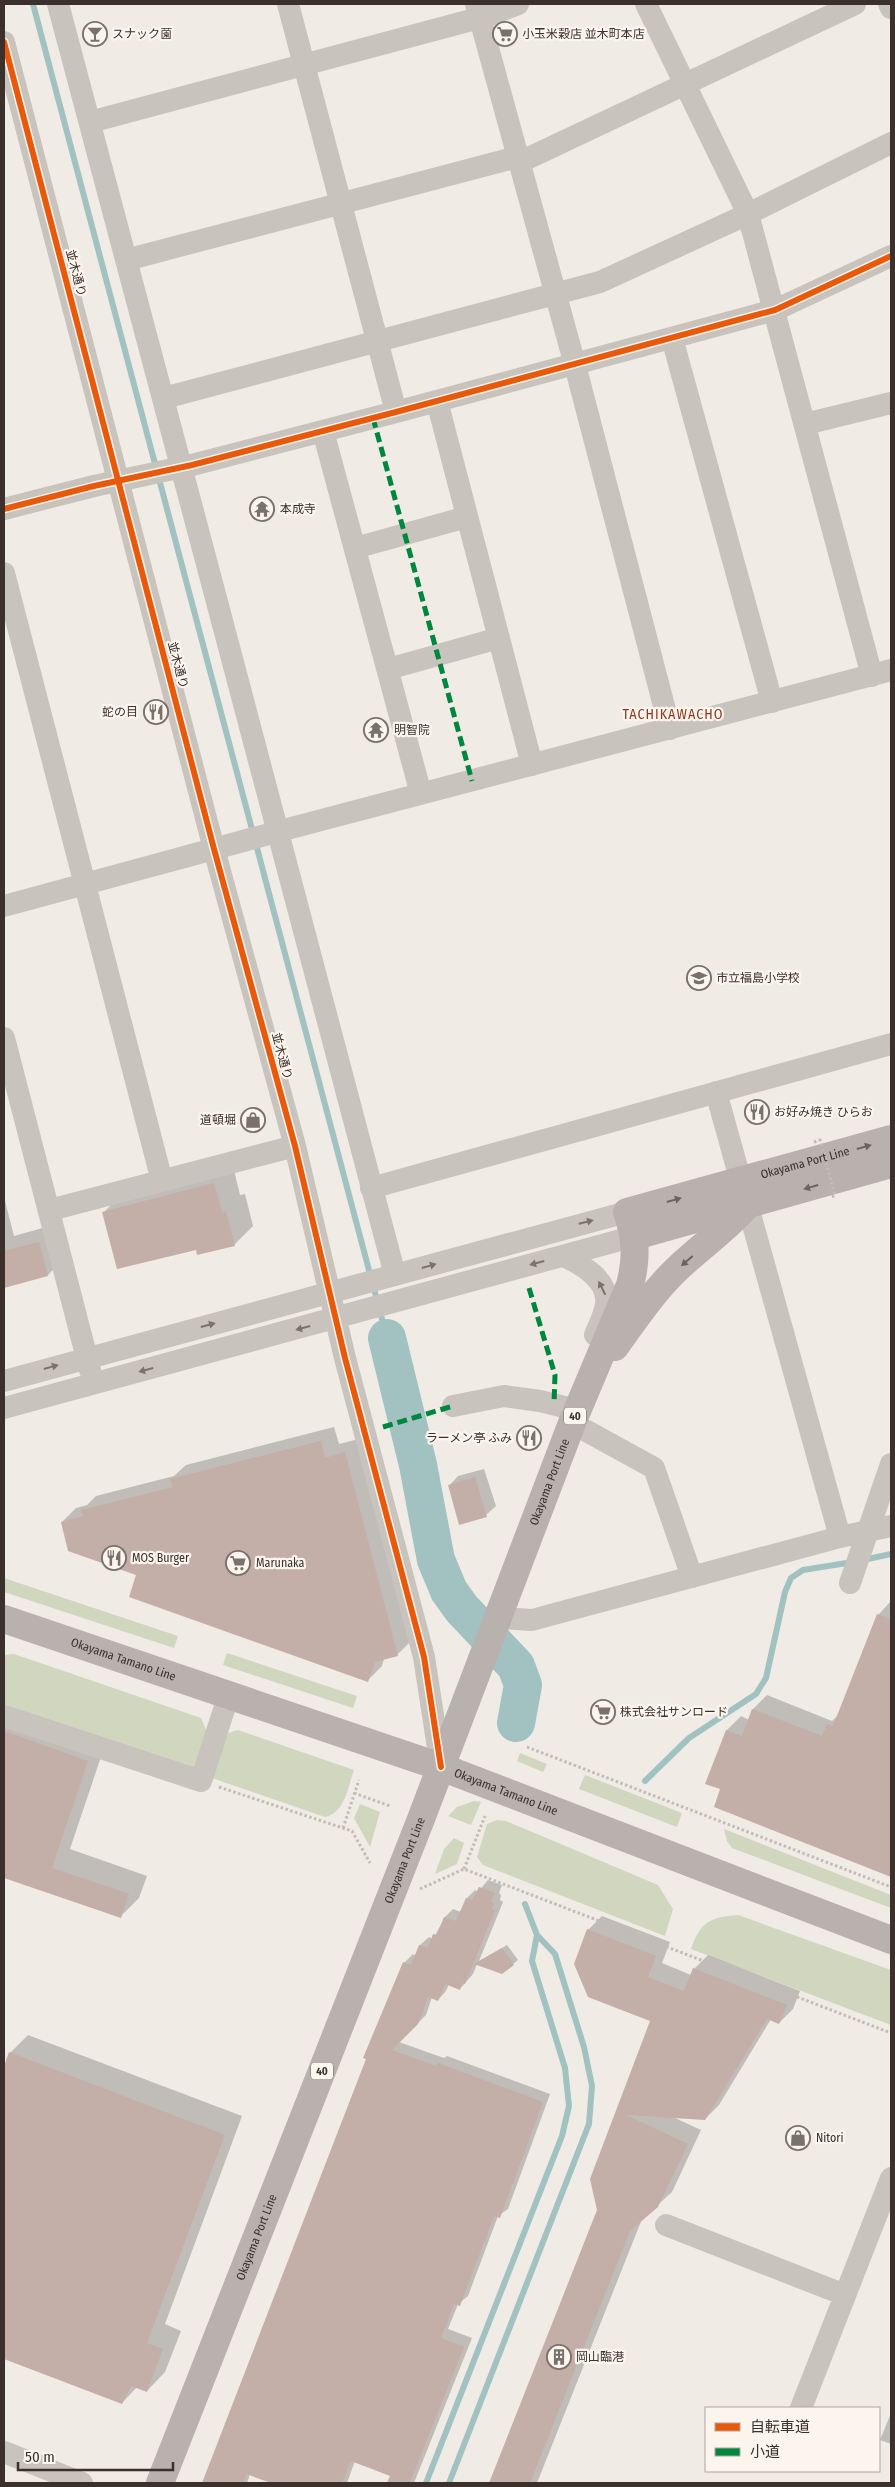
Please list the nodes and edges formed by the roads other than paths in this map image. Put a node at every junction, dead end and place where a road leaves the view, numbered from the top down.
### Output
1 (58, 4) edge
2 (288, 4) edge
3 (518, 4) edge
4 (646, 4) edge
5 (854, 4) edge
6 (889, 4) edge
7 (891, 8) edge
8 (478, 14) edge
9 (5, 49) edge
10 (304, 64) junction
11 (685, 84) junction
12 (90, 122) junction
13 (891, 143) edge
14 (517, 160) junction
15 (341, 203) junction
16 (748, 214) junction
17 (891, 256) edge
18 (126, 260) junction
19 (555, 295) junction
20 (775, 310) junction
21 (672, 338) junction
22 (378, 342) junction
23 (575, 364) junction
24 (164, 398) junction
25 (437, 401) junction
26 (891, 403) edge
27 (396, 412) junction
28 (805, 424) junction
29 (323, 430) junction
30 (176, 468) junction
31 (118, 480) junction
32 (4, 509) edge
33 (467, 517) junction
34 (355, 548) junction
35 (4, 574) edge
36 (499, 638) junction
37 (388, 669) junction
38 (882, 673) edge
39 (772, 702) junction
40 (670, 729) junction
41 (532, 765) junction
42 (421, 794) junction
43 (270, 834) junction
44 (214, 849) junction
45 (85, 884) junction
46 (4, 906) edge
47 (4, 1038) edge
48 (891, 1044) edge
49 (716, 1092) junction
50 (891, 1139) edge
51 (295, 1146) junction
52 (891, 1164) edge
53 (162, 1181) junction
54 (371, 1188) junction
55 (745, 1193) junction
56 (50, 1210) junction
57 (631, 1224) junction
58 (564, 1256) junction
59 (389, 1277) junction
60 (330, 1293) junction
61 (336, 1319) junction
62 (86, 1357) junction
63 (4, 1381) edge
64 (93, 1384) junction
65 (588, 1385) junction
66 (453, 1406) dead end
67 (4, 1408) edge
68 (575, 1416) junction
69 (891, 1464) edge
70 (891, 1526) edge
71 (840, 1537) junction
72 (866, 1539) junction
73 (692, 1577) junction
74 (850, 1583) dead end
75 (498, 1618) junction
76 (4, 1619) edge
77 (229, 1694) junction
78 (4, 1716) edge
79 (441, 1767) junction
80 (891, 1940) edge
81 (891, 2178) edge
82 (666, 2225) dead end
83 (845, 2295) junction
84 (801, 2407) edge
85 (4, 2452) edge
86 (82, 2483) edge
87 (160, 2483) edge

1 - 12 street
2 - 10 street
3 - 8 street
4 - 11 street
5 - 11 street
6 - 7 street
8 - 10 street
8 - 14 street
9 - 31 street, 並木通り
10 - 12 street
10 - 15 street
11 - 14 street
11 - 16 street
12 - 18 street
13 - 16 street
14 - 15 street
14 - 19 street
15 - 18 street
15 - 22 street
16 - 19 street
16 - 20 street
17 - 20 street
18 - 24 street
19 - 22 street
19 - 23 street
20 - 21 street
20 - 28 street
21 - 23 street
21 - 39 street
22 - 24 street
22 - 27 street
23 - 25 street
23 - 40 street
24 - 30 street
25 - 27 street
25 - 33 street
26 - 28 street
27 - 29 street
28 - 38 street
29 - 30 street
29 - 34 street
30 - 31 street
30 - 43 street
31 - 32 street
31 - 44 street, 並木通り
33 - 34 street
33 - 36 street
34 - 37 street
35 - 45 street
36 - 37 street
36 - 41 street
37 - 42 street
38 - 39 street
39 - 40 street
40 - 41 street
41 - 42 street
42 - 43 street
43 - 44 street
43 - 54 street
44 - 45 street
44 - 51 street, 並木通り
45 - 46 street
45 - 53 street
47 - 56 street
48 - 49 street
49 - 54 street
49 - 55 street
55 -> 50 main road, Okayama Port Line
51 - 53 street
51 - 60 street, 並木通り
52 -> 55 main road, Okayama Port Line
53 - 56 street
54 - 59 street
55 - 57 main road, Okayama Port Line
55 -> 65 main road, 40
55 - 71 street
56 - 62 street
57 - 58 street
59 -> 57 street
57 - 65 main road, Okayama Port Line / 40
58 -> 61 street
65 -> 58 street
59 - 60 street
60 - 61 street, 並木通り
62 -> 60 street
61 -> 64 street
61 - 79 street, 並木通り
63 -> 62 street
62 - 64 street
64 - 67 street
65 - 68 main road, Okayama Port Line / 40
66 - 68 street
68 - 73 street
68 - 75 main road, Okayama Port Line / 40
69 - 72 street
70 - 72 street
71 - 72 street
71 - 73 street
72 - 74 street
73 - 75 street
75 - 79 main road, Okayama Port Line / 40
76 - 77 main road, Okayama Tamano Line
77 - 78 street
77 - 79 main road, Okayama Tamano Line
79 - 80 main road, Okayama Tamano Line
79 - 87 main road, Okayama Port Line / 40
81 - 83 street
82 - 83 street
83 - 84 street
85 - 86 street

